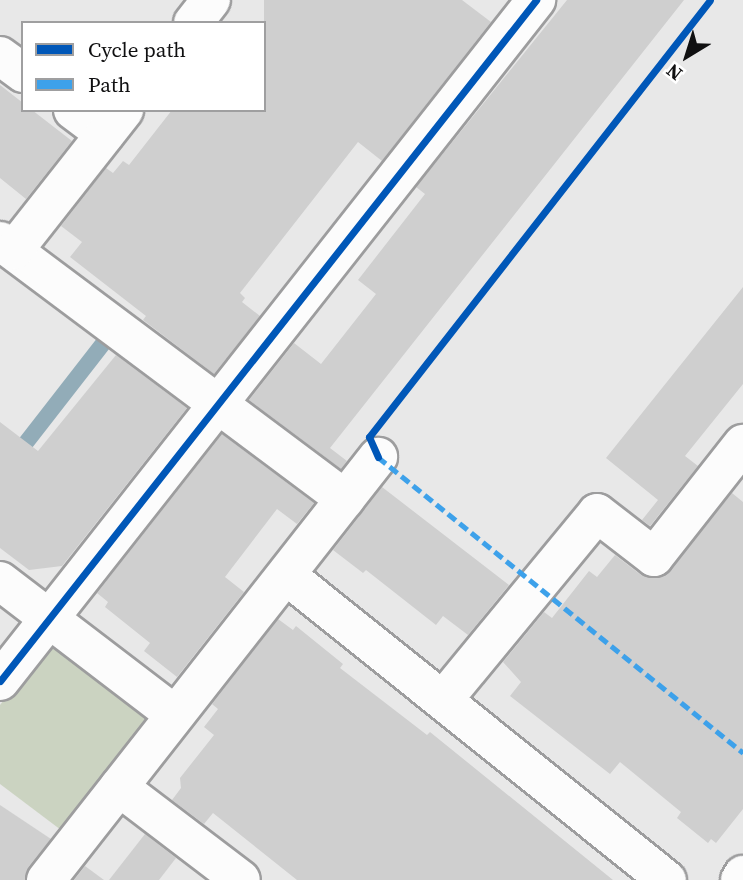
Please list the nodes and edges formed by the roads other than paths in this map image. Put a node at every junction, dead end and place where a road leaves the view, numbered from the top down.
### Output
1 (211, 0) edge
2 (536, 0) edge
3 (195, 21) edge
4 (0, 56) edge
5 (21, 72) edge
6 (81, 112) edge
7 (114, 122) edge
8 (7, 246) edge
9 (218, 400) junction
10 (743, 444) edge
11 (378, 457) dead end
12 (345, 499) junction
13 (286, 575) junction
14 (0, 582) edge
15 (47, 617) junction
16 (0, 681) edge
17 (443, 700) junction
18 (176, 715) junction
19 (119, 787) junction
20 (743, 875) edge
21 (46, 880) edge
22 (241, 880) edge
23 (667, 880) edge
24 (740, 880) edge

1 - 3 street
2 - 9 street
4 - 5 street
6 - 7 street
7 - 8 street
8 - 9 street
9 - 12 street
9 - 15 street
10 - 17 street
11 - 12 street
12 - 13 street
13 - 17 street
13 - 18 street
14 - 15 street
15 - 16 street
15 - 18 street
17 - 23 street
18 - 19 street
19 - 21 street
19 - 22 street
20 - 24 street

